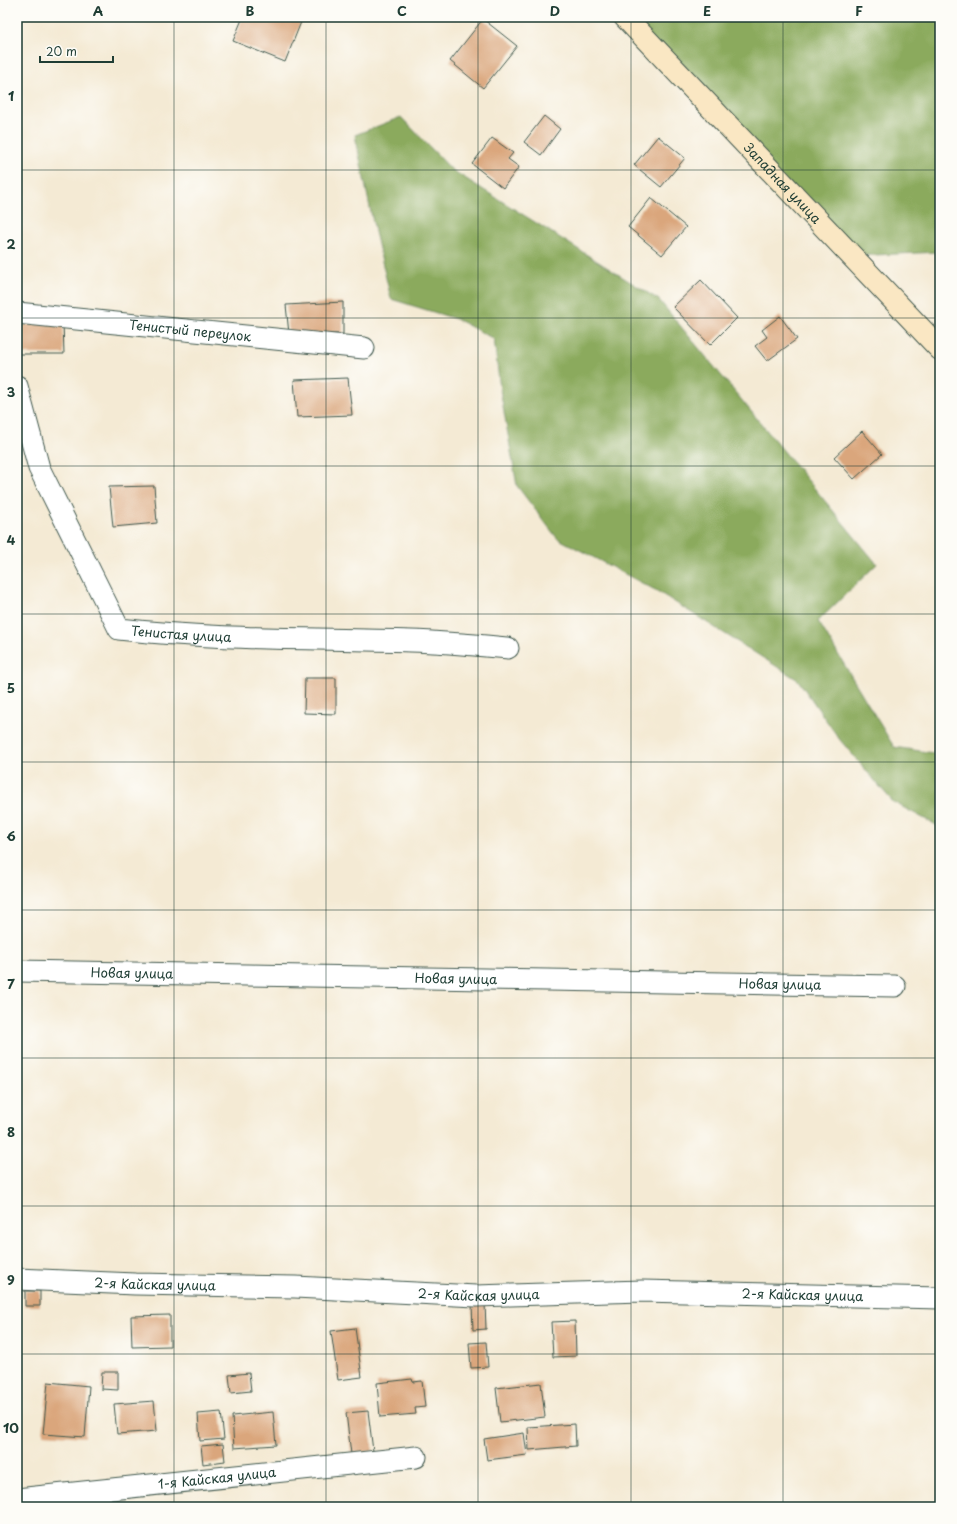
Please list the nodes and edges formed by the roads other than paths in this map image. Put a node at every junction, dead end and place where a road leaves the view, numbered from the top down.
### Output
1 (625, 17) edge
2 (17, 313) edge
3 (364, 348) dead end
4 (940, 349) edge
5 (17, 386) edge
6 (508, 648) dead end
7 (17, 971) edge
8 (895, 986) dead end
9 (17, 1278) edge
10 (940, 1298) edge
11 (416, 1457) dead end
12 (17, 1499) edge

1 - 4 main road, Западная улица
2 - 3 street, Тенистый переулок
5 - 6 street, Тенистая улица
7 - 8 street, Новая улица
9 - 10 street, 2-я Кайская улица
11 - 12 street, 1-я Кайская улица

